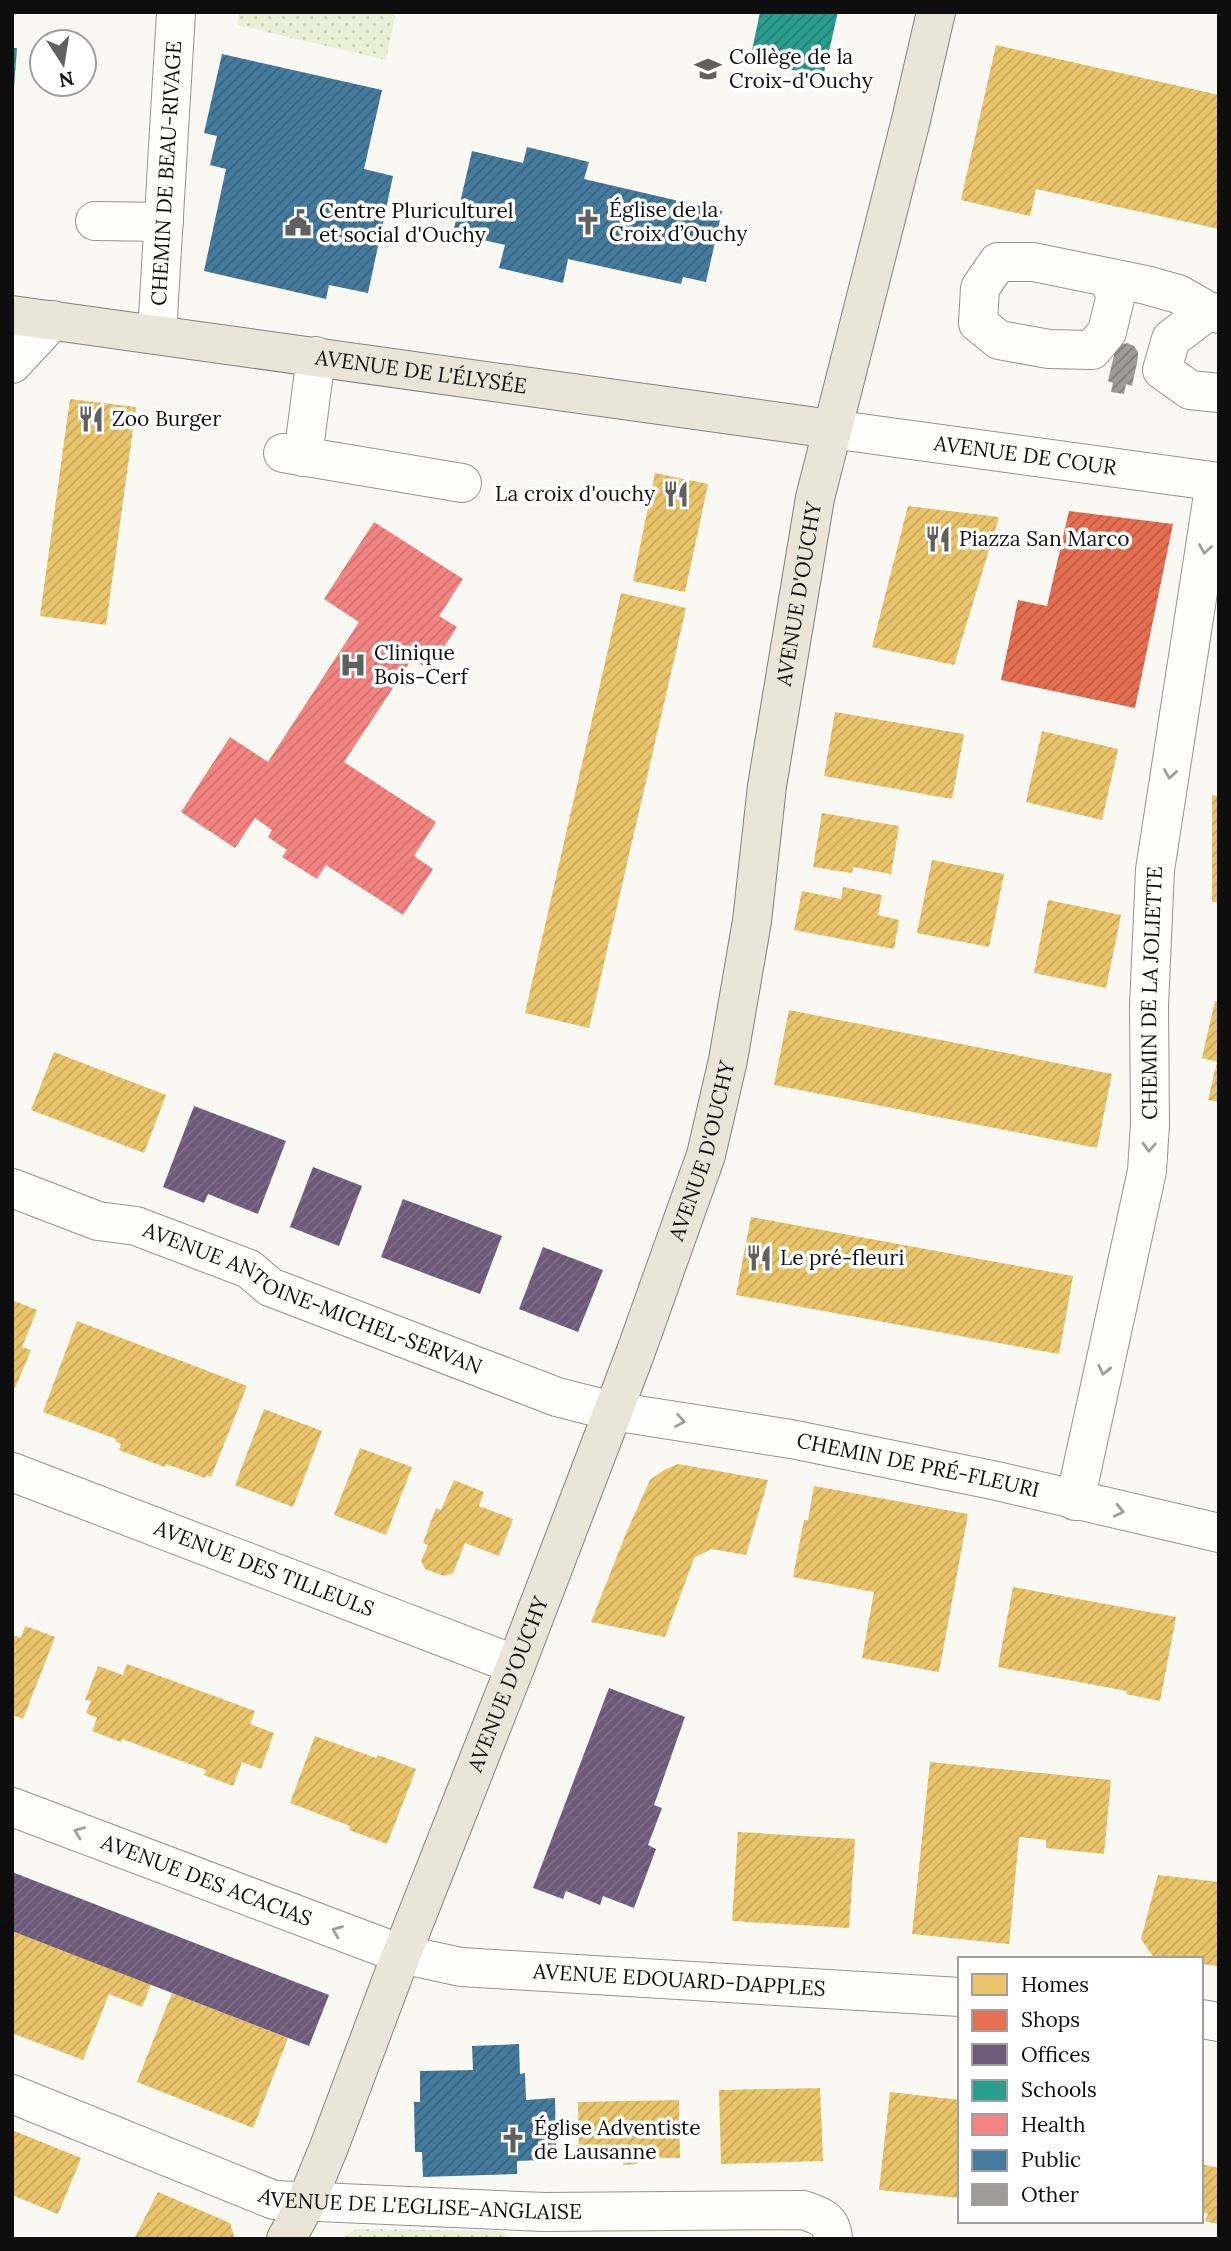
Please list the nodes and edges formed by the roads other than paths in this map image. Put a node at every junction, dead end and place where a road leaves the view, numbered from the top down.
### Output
1 (176, 12) edge
2 (936, 12) edge
3 (95, 221) dead end
4 (164, 222) junction
5 (1107, 276) dead end
6 (1213, 313) edge
7 (12, 314) edge
8 (53, 320) junction
9 (158, 334) junction
10 (316, 356) junction
11 (12, 365) edge
12 (1219, 393) edge
13 (831, 429) junction
14 (1217, 482) edge
15 (462, 483) dead end
16 (12, 1188) edge
17 (612, 1410) junction
18 (12, 1472) edge
19 (1075, 1501) junction
20 (1219, 1533) edge
21 (516, 1665) junction
22 (12, 1807) edge
23 (401, 1955) junction
24 (958, 1997) edge
25 (12, 2094) edge
26 (306, 2203) junction
27 (544, 2225) edge
28 (286, 2239) edge
29 (833, 2239) edge

1 - 4 street, CHEMIN DE BEAU-RIVAGE
2 - 13 main road, AVENUE D'OUCHY
3 - 4 street
4 - 9 street, CHEMIN DE BEAU-RIVAGE
5 - 6 street
6 - 12 street
7 - 8 main road, AVENUE DE L'ÉLYSÉE
8 - 9 main road, AVENUE DE L'ÉLYSÉE
8 - 11 street
9 - 10 main road, AVENUE DE L'ÉLYSÉE
10 - 13 main road, AVENUE DE L'ÉLYSÉE
10 - 15 street
13 - 14 street, AVENUE DE COUR
13 - 17 main road, AVENUE D'OUCHY
14 -> 19 street, CHEMIN DE LA JOLIETTE
16 - 17 street, AVENUE ANTOINE-MICHEL-SERVAN
17 -> 19 street, CHEMIN DE PRÉ-FLEURI
17 - 21 main road, AVENUE D'OUCHY
18 - 21 street, AVENUE DES TILLEULS
19 -> 20 street, CHEMIN DE PRÉ-FLEURI
21 - 23 main road, AVENUE D'OUCHY
23 -> 22 street, AVENUE DES ACACIAS
23 - 24 street, AVENUE EDOUARD-DAPPLES
23 - 26 main road, AVENUE D'OUCHY
25 - 26 street, AVENUE DE L'EGLISE-ANGLAISE
26 - 27 street, AVENUE DE L'EGLISE-ANGLAISE
26 - 28 main road, AVENUE D'OUCHY
27 - 29 street, AVENUE DE L'EGLISE-ANGLAISE

